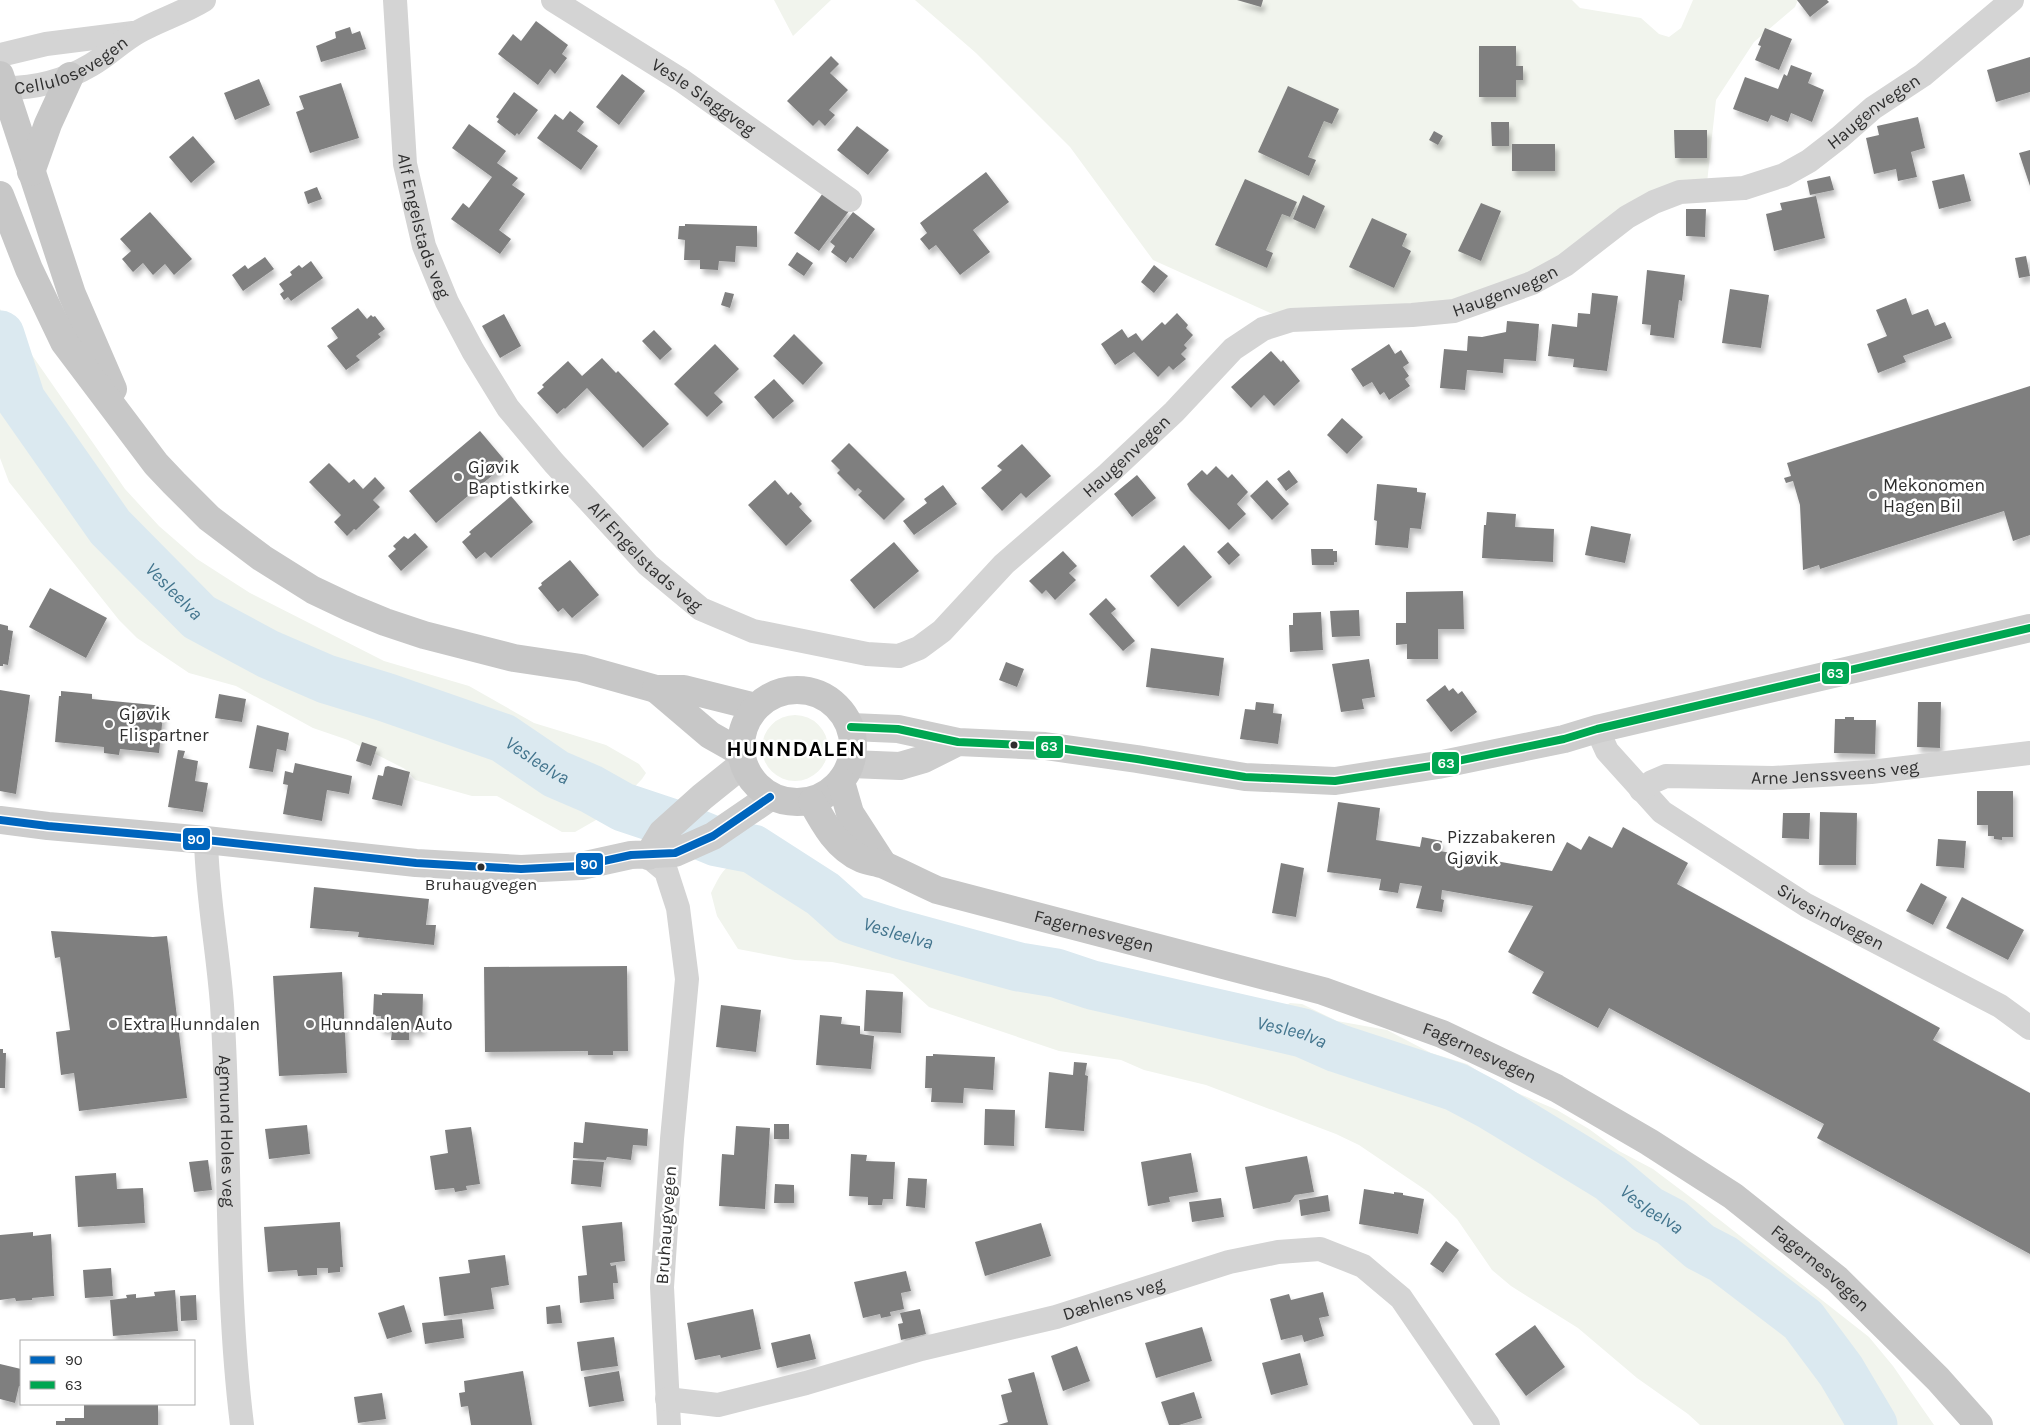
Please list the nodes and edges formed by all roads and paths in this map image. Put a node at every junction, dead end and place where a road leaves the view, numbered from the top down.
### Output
1 (204, 0) edge
2 (395, 0) edge
3 (552, 0) edge
4 (2012, 0) edge
5 (138, 32) junction
6 (0, 55) edge
7 (70, 76) junction
8 (1, 83) edge
9 (31, 172) junction
10 (0, 195) edge
11 (850, 200) dead end
12 (133, 433) junction
13 (1004, 564) joint
14 (2030, 628) edge
15 (656, 689) junction
16 (756, 707) junction
17 (850, 728) junction
18 (1597, 729) junction
19 (958, 742) junction
20 (2030, 753) edge
21 (741, 758) junction
22 (846, 773) junction
23 (1641, 790) junction
24 (770, 797) junction
25 (812, 802) junction
26 (0, 820) edge
27 (206, 840) junction
28 (648, 856) junction
29 (883, 864) junction
30 (2030, 1028) edge
31 (667, 1399) junction
32 (242, 1425) edge
33 (669, 1425) edge
34 (1488, 1425) edge
35 (1979, 1425) edge

1 - 5 street, Cellulosevegen
2 - 13 street, Alf Engelstads veg
3 - 11 street, Vesle Slaggveg
4 - 13 street, Haugenvegen
5 - 6 street, Cellulosevegen
5 - 7 street, Cellulosevegen
7 - 8 street, Cellulosevegen
7 - 9 main road
8 - 9 main road
9 - 12 main road
10 - 12 main road
12 - 15 main road
14 - 18 main road
15 - 16 main road
15 - 21 main road
16 - 17 main road
16 - 21 main road
17 - 19 main road
17 - 22 main road
18 - 19 main road
18 - 23 street, Sivesindvegen
19 - 22 main road
20 - 23 street, Arne Jenssveens veg
21 - 24 main road
21 - 28 main road
22 - 25 main road
22 - 29 main road
23 - 30 street, Sivesindvegen
24 - 25 main road
24 - 28 main road
25 - 29 main road, Fagernesvegen
26 - 27 main road
27 - 28 main road
27 - 32 street, Agmund Holes veg
28 - 31 street, Bruhaugvegen
29 - 35 main road, Fagernesvegen
31 - 33 street, Bruhaugvegen
31 - 34 street, Dæhlens veg

